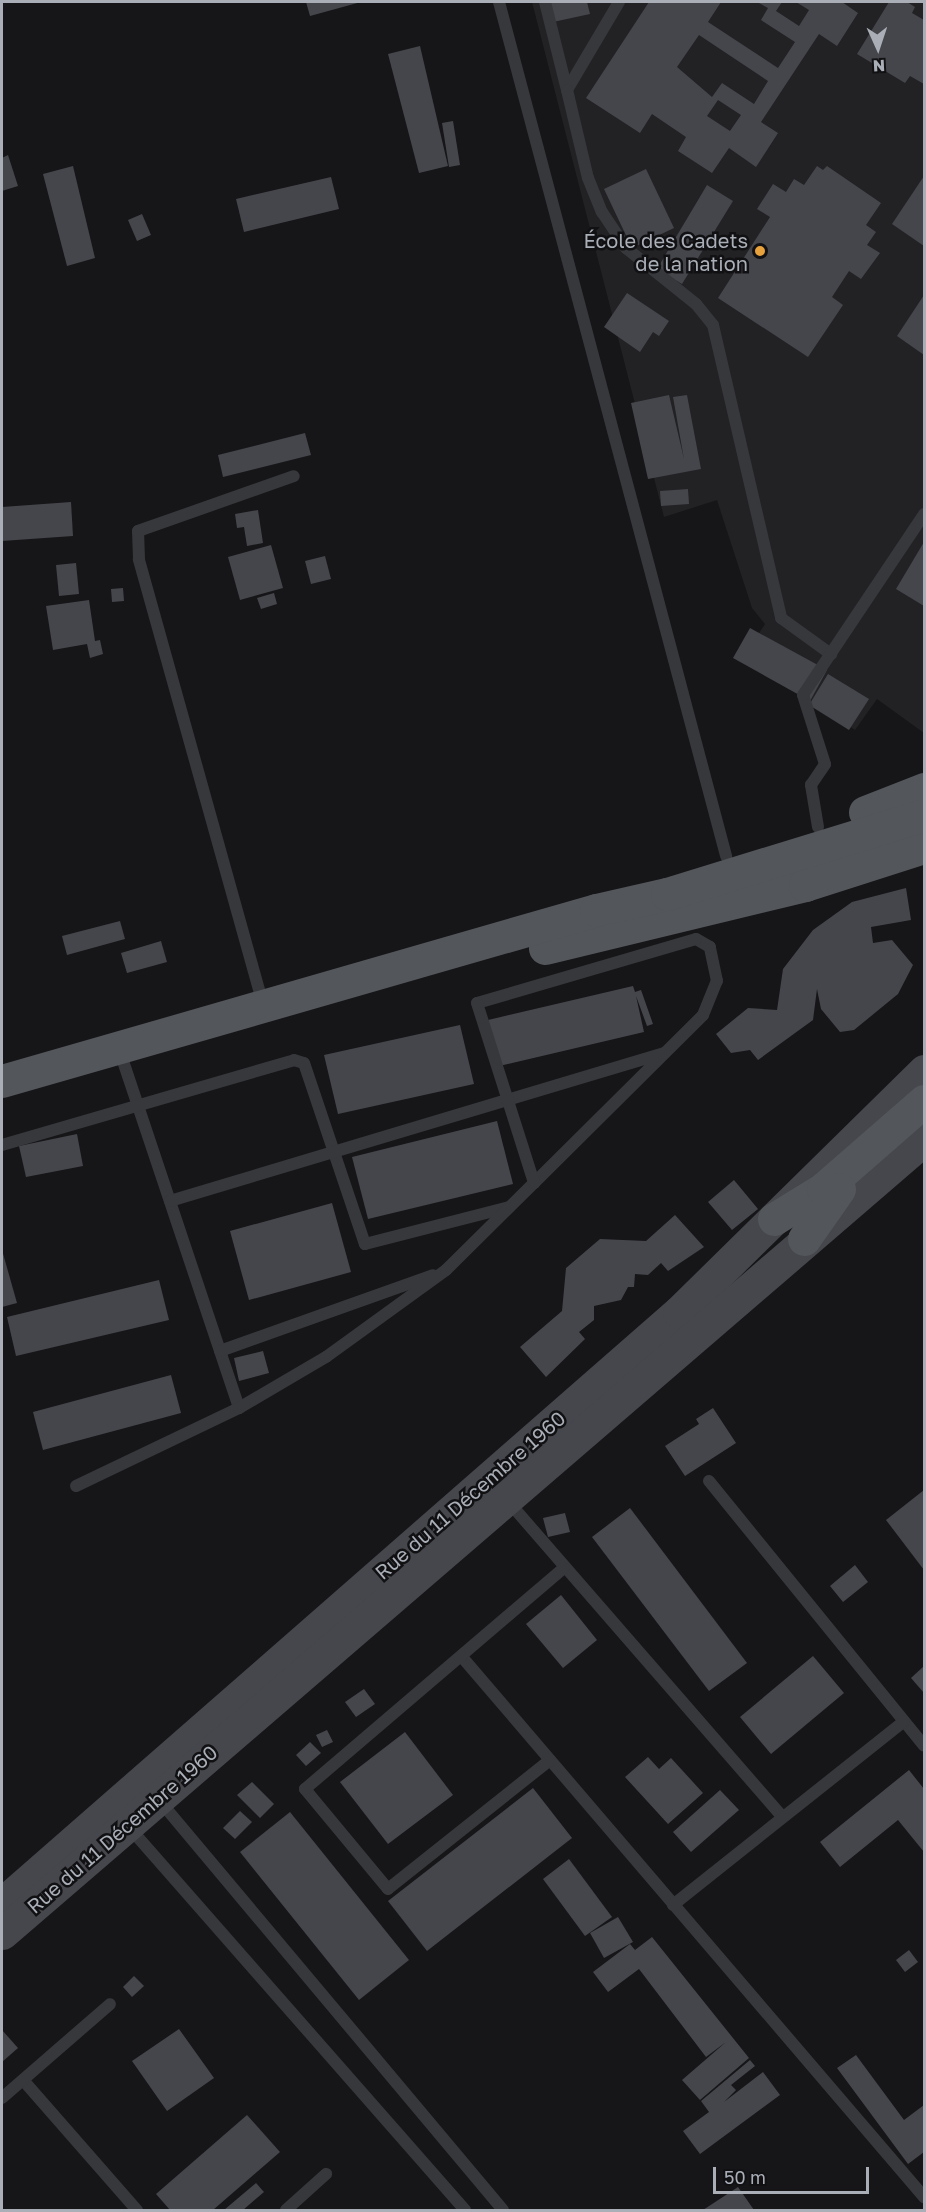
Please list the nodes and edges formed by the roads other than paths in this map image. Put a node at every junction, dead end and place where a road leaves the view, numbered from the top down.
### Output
1 (499, 2) edge
2 (545, 2) edge
3 (619, 2) edge
4 (567, 90) junction
5 (294, 476) dead end
6 (924, 514) edge
7 (831, 654) junction
8 (924, 789) edge
9 (924, 815) edge
10 (924, 826) edge
11 (818, 827) junction
12 (924, 847) edge
13 (726, 856) junction
14 (610, 919) junction
15 (263, 1006) junction
16 (665, 1053) junction
17 (123, 1061) junction
18 (924, 1071) edge
19 (2, 1081) edge
20 (2, 1095) edge
21 (508, 1101) junction
22 (924, 1101) edge
23 (138, 1106) junction
24 (924, 1115) edge
25 (924, 1139) edge
26 (2, 1144) edge
27 (334, 1152) junction
28 (534, 1183) junction
29 (170, 1201) junction
30 (510, 1207) junction
31 (774, 1219) junction
32 (804, 1239) junction
33 (446, 1270) junction
34 (220, 1351) junction
35 (239, 1408) junction
36 (709, 1481) dead end
37 (76, 1486) dead end
38 (506, 1499) junction
39 (564, 1568) junction
40 (462, 1657) junction
41 (904, 1721) junction
42 (924, 1746) edge
43 (550, 1760) junction
44 (157, 1799) junction
45 (783, 1817) junction
46 (127, 1825) junction
47 (2, 1904) edge
48 (673, 1905) junction
49 (2, 1933) edge
50 (110, 2004) dead end
51 (23, 2080) junction
52 (2, 2098) edge
53 (326, 2174) dead end
54 (924, 2197) edge
55 (137, 2211) edge
56 (286, 2211) edge
57 (465, 2211) edge
58 (503, 2211) edge

1 - 13 lane
2 - 4 lane
3 - 4 lane
4 - 7 lane
5 - 15 lane
6 - 7 lane
7 - 11 lane
8 - 11 main road
9 - 14 main road
10 - 14 main road
11 - 13 main road
12 - 14 main road
13 - 14 main road
14 - 15 main road
14 - 17 main road
15 - 19 main road
16 - 21 lane
16 - 21 lane
16 - 28 lane
17 - 20 main road
17 - 23 lane
18 - 31 main road, Rue du 11 Décembre 1960
21 - 27 lane
21 - 28 lane
22 - 31 main road
23 - 26 lane
23 - 27 lane
23 - 29 lane
24 - 32 main road
25 - 32 main road, Rue du 11 Décembre 1960
27 - 29 lane
27 - 30 lane
28 - 30 lane
29 - 34 lane
30 - 33 lane
31 - 47 main road, Rue du 11 Décembre 1960
32 - 38 main road, Rue du 11 Décembre 1960
33 - 34 lane
33 - 35 lane
34 - 35 lane
35 - 37 lane
36 - 41 lane
38 - 39 lane
38 - 44 main road, Rue du 11 Décembre 1960
39 - 40 lane
39 - 45 lane
40 - 43 lane
40 - 43 lane
41 - 42 lane
41 - 45 lane
43 - 48 lane
44 - 46 main road, Rue du 11 Décembre 1960
44 - 58 lane
45 - 48 lane
46 - 49 main road, Rue du 11 Décembre 1960
46 - 57 lane
48 - 54 lane
50 - 51 lane
51 - 52 lane
51 - 55 lane
53 - 56 lane

